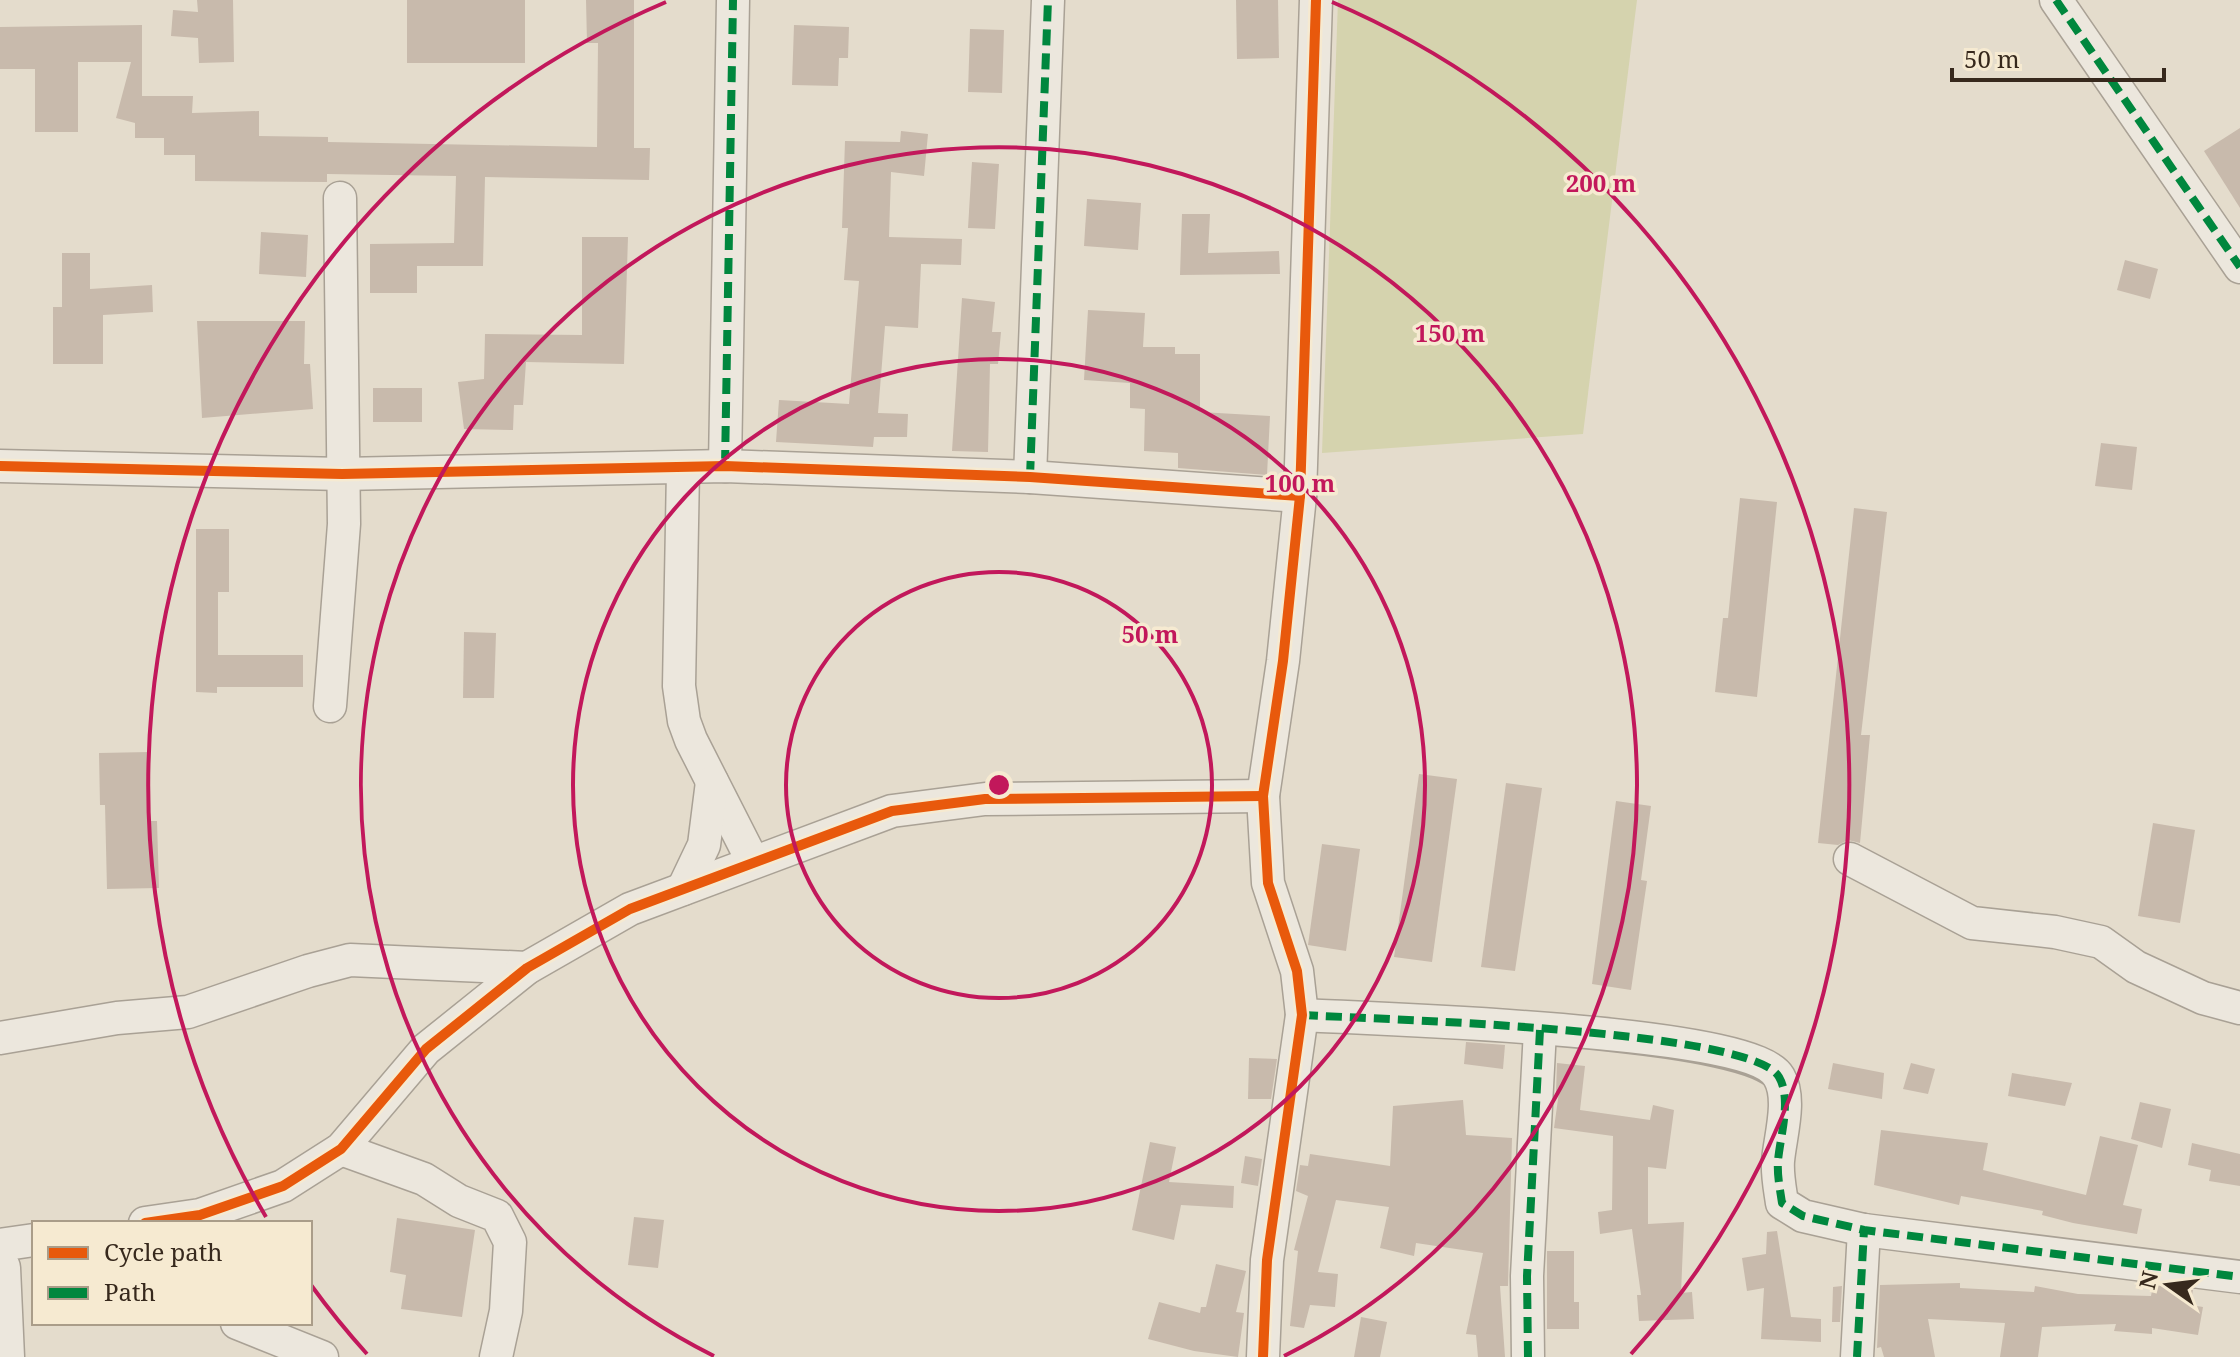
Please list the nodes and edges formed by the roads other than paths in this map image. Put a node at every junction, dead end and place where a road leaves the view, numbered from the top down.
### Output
1 (733, 0) edge
2 (1048, 0) edge
3 (1316, 0) edge
4 (2056, 0) edge
5 (340, 198) dead end
6 (2235, 249) edge
7 (0, 466) edge
8 (725, 466) junction
9 (683, 470) junction
10 (342, 474) junction
11 (1030, 477) junction
12 (1300, 496) junction
13 (330, 706) dead end
14 (712, 782) junction
15 (1263, 796) junction
16 (1850, 859) dead end
17 (753, 862) junction
18 (683, 889) junction
19 (527, 968) junction
20 (2240, 1008) edge
21 (1302, 1015) junction
22 (1540, 1030) junction
23 (0, 1038) edge
24 (341, 1149) junction
25 (159, 1221) edge
26 (1864, 1230) junction
27 (32, 1240) edge
28 (0, 1245) edge
29 (0, 1268) edge
30 (2240, 1277) edge
31 (242, 1325) edge
32 (4, 1357) edge
33 (322, 1357) edge
34 (496, 1357) edge
35 (1263, 1357) edge
36 (1528, 1357) edge
37 (1857, 1357) edge

1 - 8 street
2 - 11 street
3 - 12 street
4 - 6 street
5 - 10 street
7 - 10 street
8 - 9 street
8 - 11 street
9 - 10 street
9 - 14 street
10 - 13 street
11 - 12 street
12 - 15 street
14 - 17 street
14 - 18 street
15 - 17 street
15 - 21 street
16 - 20 street
17 - 18 street
18 - 19 street
19 - 23 street
19 - 24 street
21 - 22 street
21 - 35 street
22 - 26 street
22 - 36 street
24 - 25 street
24 - 34 street
26 - 30 street
26 - 37 street
27 - 28 street
29 - 32 street
31 - 33 street

